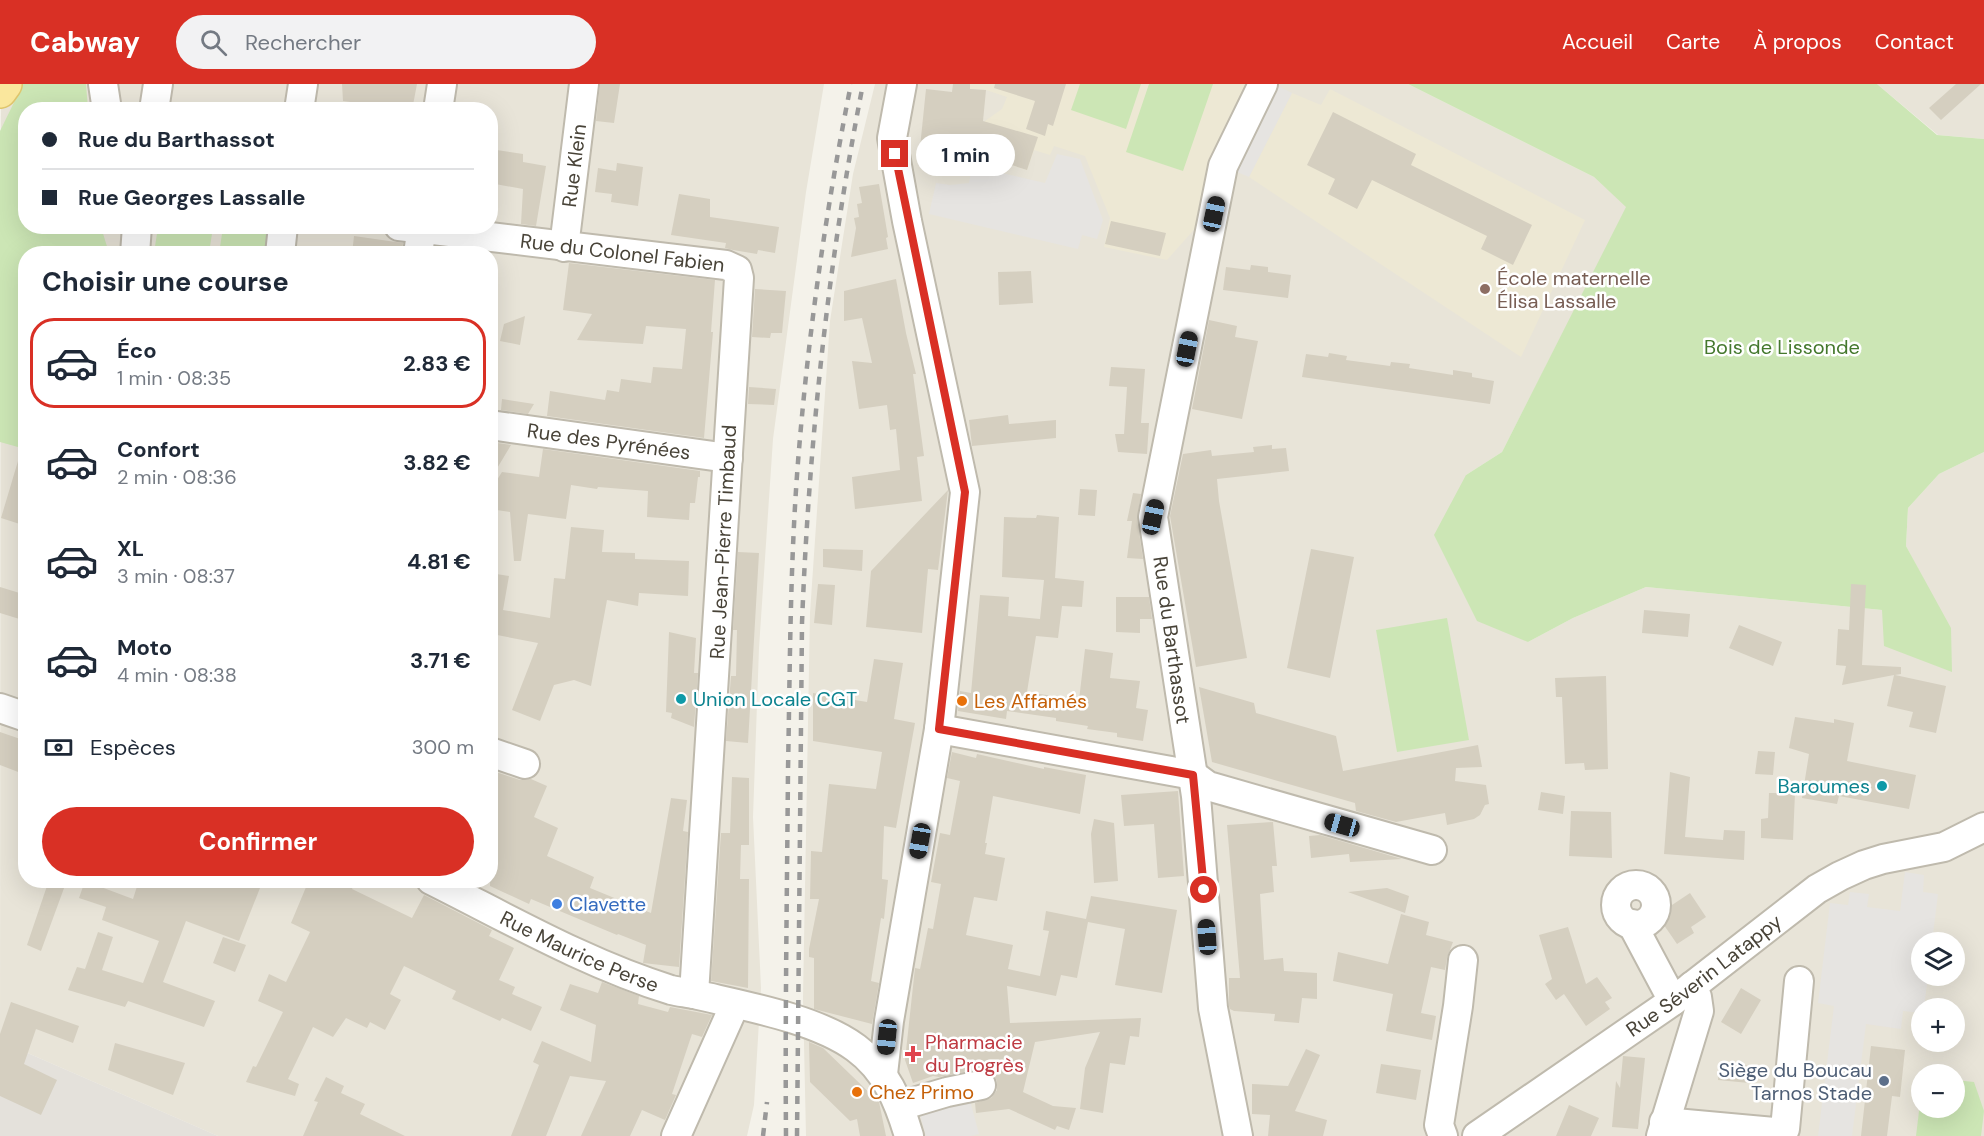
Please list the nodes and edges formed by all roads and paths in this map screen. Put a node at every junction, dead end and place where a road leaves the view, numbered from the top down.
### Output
1 (5, 84) edge
2 (103, 84) edge
3 (158, 84) edge
4 (303, 84) edge
5 (442, 84) edge
6 (584, 84) edge
7 (902, 84) edge
8 (1263, 84) edge
9 (0, 91) edge
10 (106, 102) edge
11 (155, 102) edge
12 (300, 102) edge
13 (439, 102) edge
14 (415, 234) edge
15 (564, 247) junction
16 (737, 270) joint
17 (498, 426) edge
18 (728, 458) junction
19 (0, 708) edge
20 (18, 714) edge
21 (939, 729) junction
22 (498, 755) edge
23 (525, 764) dead end
24 (1193, 775) junction
25 (1984, 827) edge
26 (1944, 847) junction
27 (1984, 847) edge
28 (1432, 850) dead end
29 (447, 888) edge
30 (1632, 924) dead end
31 (1463, 960) dead end
32 (1799, 981) dead end
33 (1683, 993) junction
34 (694, 994) junction
35 (735, 1004) junction
36 (883, 1074) junction
37 (981, 1085) dead end
38 (900, 1106) junction
39 (1663, 1129) edge
40 (676, 1136) edge
41 (909, 1136) edge
42 (1238, 1136) edge
43 (1443, 1136) edge
44 (1477, 1136) edge

1 - 9 main road
2 - 10 street
3 - 11 street
4 - 12 street
5 - 13 street
6 - 15 street, Rue Klein
7 - 21 street
8 - 24 street, Rue du Barthassot
14 - 15 street, Rue du Colonel Fabien
15 - 16 street, Rue du Colonel Fabien
16 - 18 street, Rue Jean-Pierre Timbaud
17 - 18 street, Rue des Pyrénées
18 - 34 street, Rue Jean-Pierre Timbaud
19 - 20 street
21 - 24 street
21 - 36 street
22 - 23 street
24 - 28 street
24 - 42 street, Rue du Barthassot
25 - 26 street, Rue Séverin Latappy
26 - 27 street, Rue Séverin Latappy
26 - 33 street, Rue Séverin Latappy
29 - 34 street, Rue Maurice Perse
30 - 33 street
31 - 43 street
32 - 39 street
33 - 39 street
33 - 44 street, Rue Séverin Latappy
34 - 35 street, Rue Maurice Perse
35 - 36 street, Rue Maurice Perse
35 - 40 street
36 - 38 street, Rue Maurice Perse
37 - 38 street
38 - 41 street, Rue Maurice Perse

